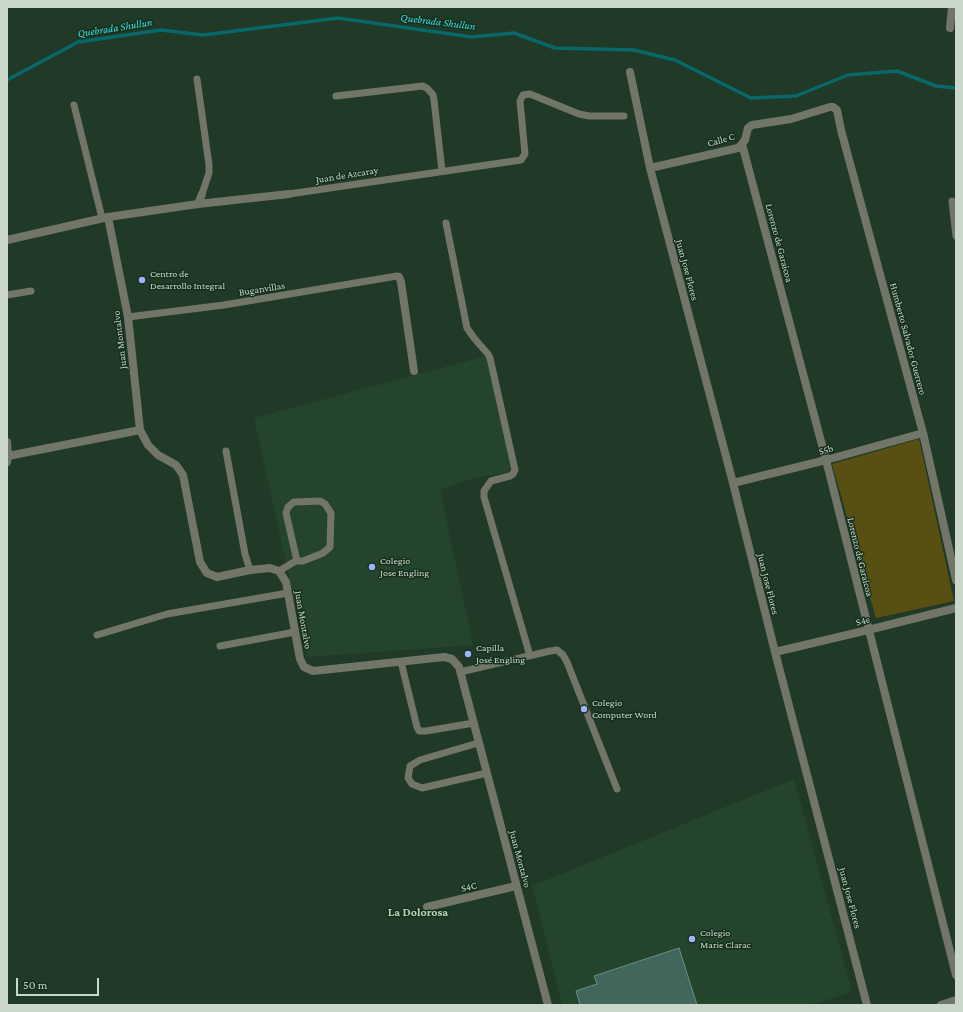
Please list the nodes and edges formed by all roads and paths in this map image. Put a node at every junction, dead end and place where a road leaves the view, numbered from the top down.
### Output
1 (952, 7) edge
2 (950, 28) dead end
3 (630, 72) dead end
4 (197, 79) dead end
5 (336, 96) dead end
6 (74, 105) dead end
7 (833, 107) joint
8 (624, 116) dead end
9 (742, 144) junction
10 (650, 168) junction
11 (442, 171) junction
12 (202, 194) joint
13 (289, 194) joint
14 (952, 201) dead end
15 (198, 204) junction
16 (105, 217) junction
17 (446, 223) dead end
18 (956, 236) edge
19 (7, 240) edge
20 (399, 277) joint
21 (31, 291) dead end
22 (7, 295) edge
23 (128, 317) junction
24 (414, 371) dead end
25 (140, 430) junction
26 (923, 432) junction
27 (7, 442) edge
28 (226, 451) dead end
29 (8, 459) edge
30 (826, 460) junction
31 (733, 484) junction
32 (297, 561) junction
33 (250, 570) junction
34 (279, 571) junction
35 (956, 580) edge
36 (288, 593) junction
37 (956, 608) edge
38 (868, 630) junction
39 (295, 632) junction
40 (96, 635) dead end
41 (220, 646) dead end
42 (775, 652) junction
43 (530, 656) junction
44 (401, 662) junction
45 (460, 672) junction
46 (474, 722) junction
47 (478, 743) junction
48 (487, 773) junction
49 (617, 789) dead end
50 (516, 886) junction
51 (427, 907) dead end
52 (956, 975) edge
53 (956, 1000) edge
54 (548, 1005) edge
55 (867, 1005) edge
56 (941, 1005) edge

1 - 2 street
3 - 10 street, Juan Jose Flores
4 - 12 lane
5 - 11 lane
6 - 16 lane
7 - 9 street, Calle C
7 - 26 street, Humberto Salvador Guerrero
8 - 11 lane, Juan de Azcaray
9 - 10 street, Calle C
9 - 30 street, Lorenzo de Garaicoa
10 - 31 street, Juan Jose Flores
11 - 13 lane, Juan de Azcaray
12 - 15 street
13 - 15 street, Juan de Azcaray
14 - 18 lane
15 - 16 street, Juan de Azcaray
16 - 19 street, Juan de Azcaray
16 - 23 street, Juan Montalvo
17 - 43 lane
20 - 23 lane, Buganvillas
20 - 24 street
21 - 22 lane
23 - 25 street, Juan Montalvo
25 - 29 street
25 - 33 street, Juan Montalvo
26 - 30 street, S5b
26 - 35 street, Humberto Salvador Guerrero
27 - 29 street
28 - 33 lane
30 - 31 street, S5b
30 - 38 street, Lorenzo de Garaicoa
31 - 42 street, Juan Jose Flores
32 - 32 lane
32 - 34 lane
33 - 34 street, Juan Montalvo
34 - 36 street, Juan Montalvo
36 - 39 street, Juan Montalvo
36 - 40 lane
37 - 38 street, S4e
38 - 42 street, S4e
38 - 52 street, Lorenzo de Garaicoa
39 - 41 lane
39 - 44 street, Juan Montalvo
42 - 55 street, Juan Jose Flores
43 - 45 lane
43 - 49 lane
44 - 45 street, Juan Montalvo
44 - 46 lane
45 - 46 street, Juan Montalvo
46 - 47 street, Juan Montalvo
47 - 48 street, Juan Montalvo
47 - 48 lane
48 - 50 street, Juan Montalvo
50 - 51 street, S4C
50 - 54 street, Juan Montalvo
53 - 56 street

